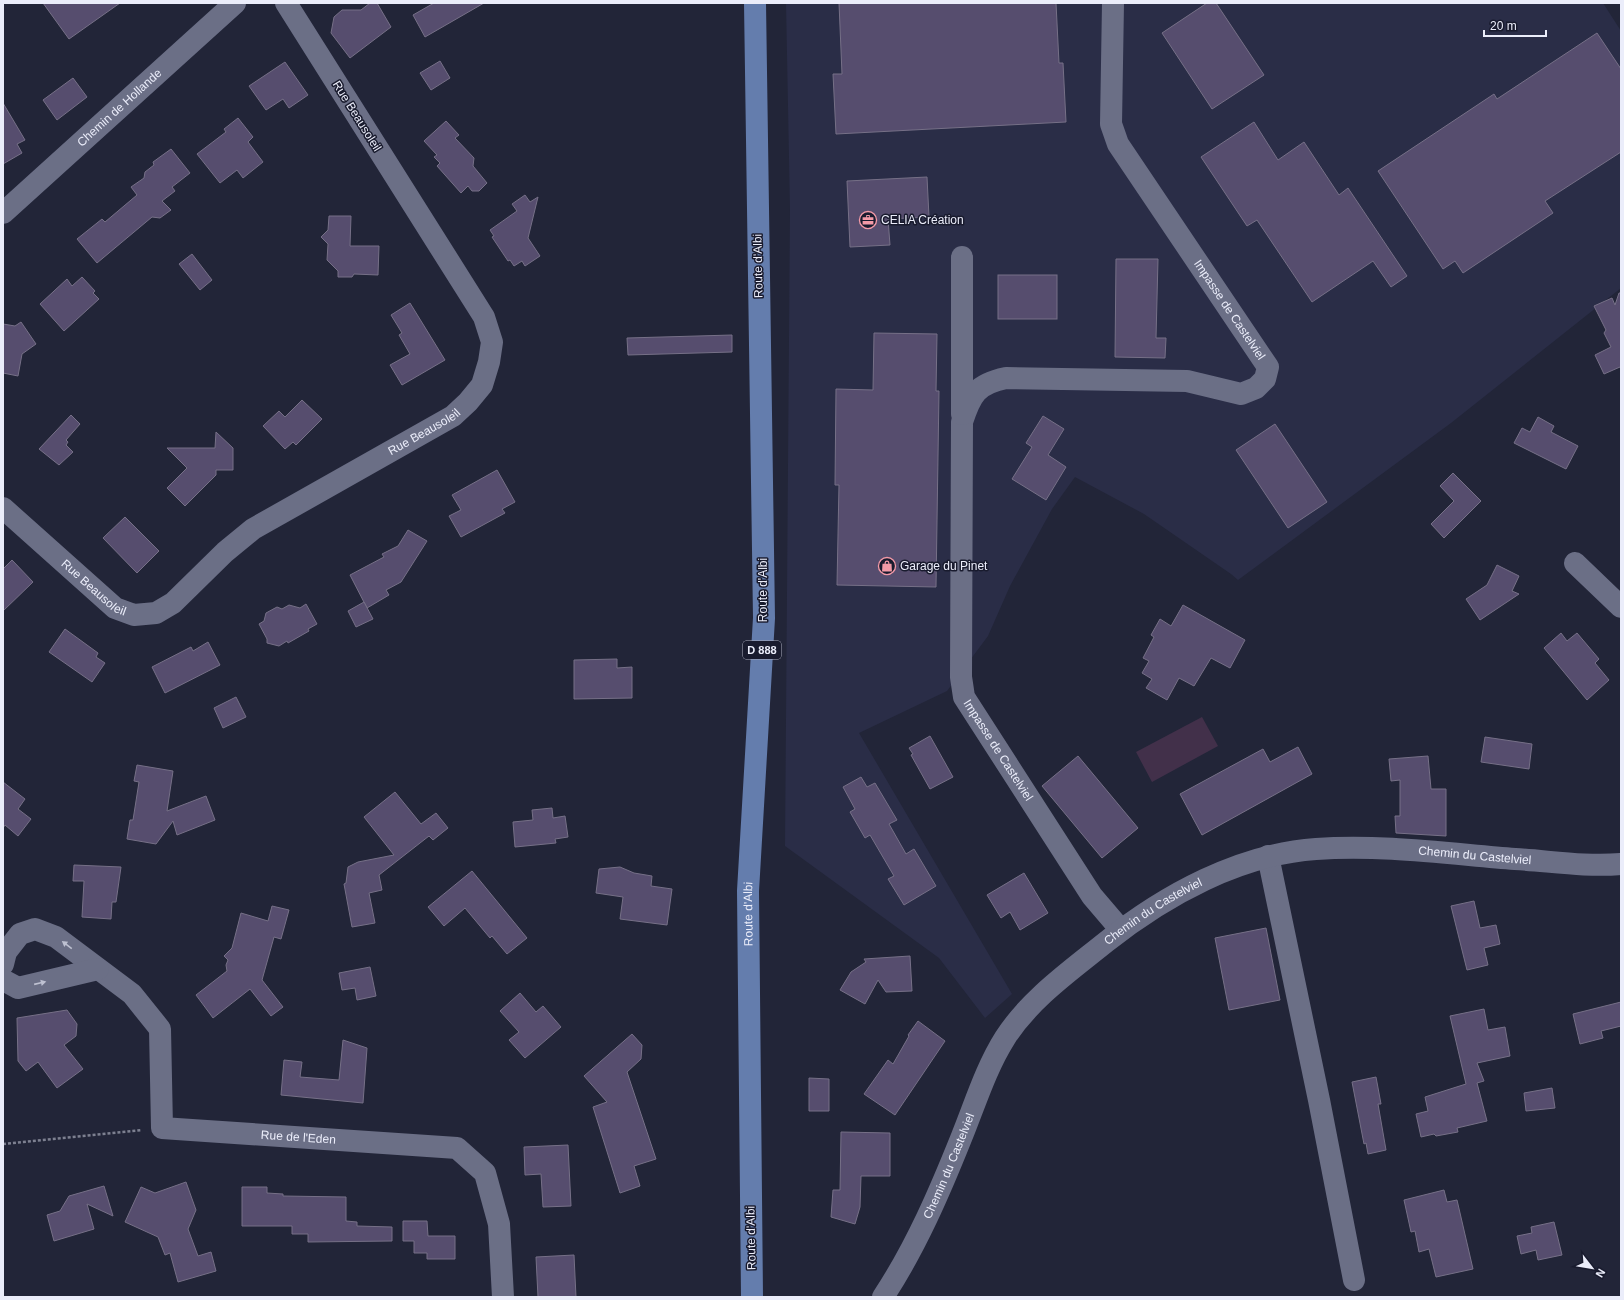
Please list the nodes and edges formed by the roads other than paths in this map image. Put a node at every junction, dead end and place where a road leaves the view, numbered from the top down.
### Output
1 (235, 3) edge
2 (286, 3) edge
3 (754, 3) edge
4 (1113, 3) edge
5 (3, 213) edge
6 (962, 257) dead end
7 (962, 422) junction
8 (3, 508) edge
9 (1575, 563) dead end
10 (1621, 607) edge
11 (1268, 856) junction
12 (1621, 864) edge
13 (1121, 930) junction
14 (3, 964) edge
15 (98, 969) junction
16 (3, 980) edge
17 (1354, 1280) dead end
18 (503, 1297) edge
19 (752, 1297) edge
20 (883, 1297) edge

1 - 5 street, Chemin de Hollande
2 - 8 street, Rue Beausoleil
3 - 19 main road, Route d'Albi / D 888
4 - 7 street, Impasse de Castelviel
6 - 7 street, Impasse de Castelviel
7 - 13 street, Impasse de Castelviel
9 - 10 street
11 - 12 street, Chemin du Castelviel
11 - 13 street, Chemin du Castelviel
11 - 17 street
13 - 20 street, Chemin du Castelviel
15 -> 14 street
16 -> 15 street
15 - 18 street, Rue de l'Eden

